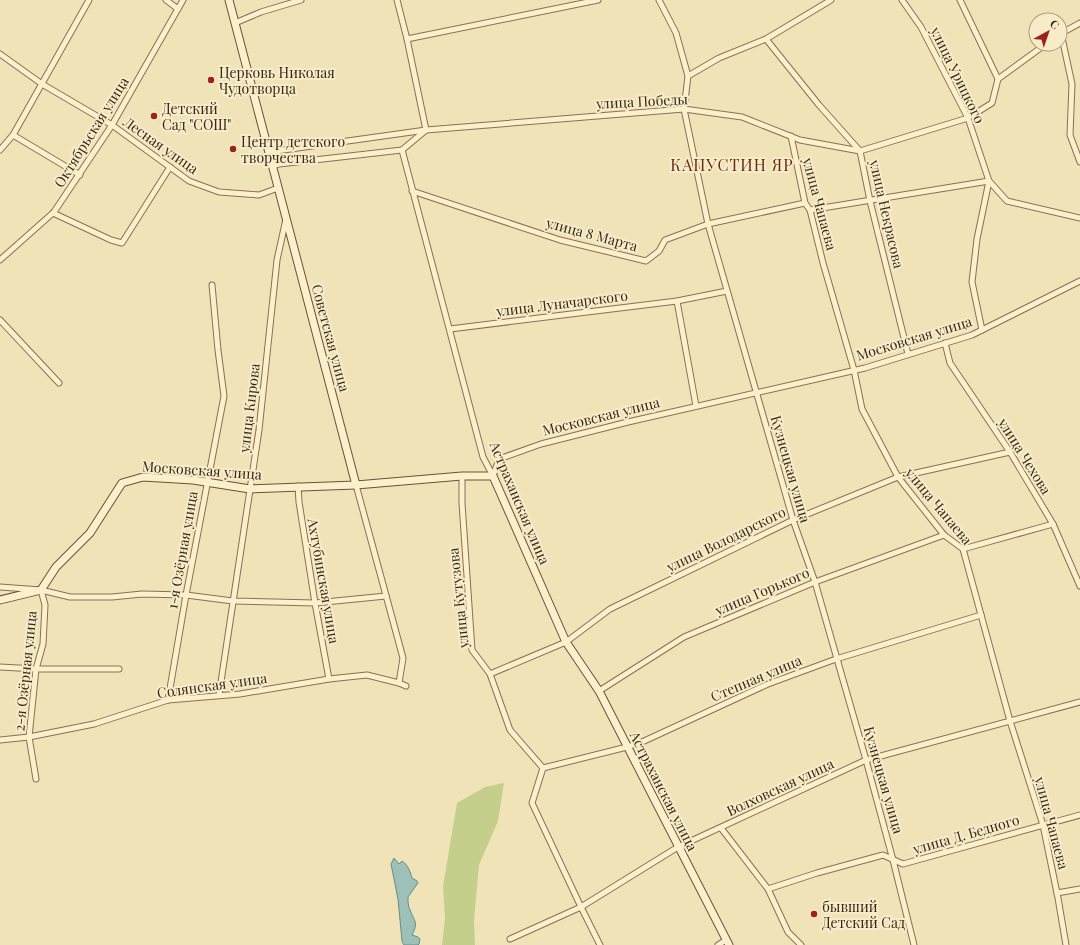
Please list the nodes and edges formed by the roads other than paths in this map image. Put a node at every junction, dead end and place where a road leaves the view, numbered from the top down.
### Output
1 (89, 0) edge
2 (166, 0) edge
3 (183, 0) edge
4 (229, 0) edge
5 (301, 0) edge
6 (397, 0) edge
7 (598, 0) edge
8 (659, 0) edge
9 (830, 0) edge
10 (902, 0) edge
11 (960, 0) edge
12 (178, 9) junction
13 (235, 23) junction
14 (1080, 23) edge
15 (1068, 30) edge
16 (407, 39) junction
17 (766, 39) junction
18 (1035, 52) edge
19 (1065, 52) edge
20 (0, 54) edge
21 (688, 76) junction
22 (998, 79) junction
23 (42, 84) junction
24 (684, 109) junction
25 (968, 118) junction
26 (112, 125) junction
27 (426, 130) junction
28 (13, 135) junction
29 (791, 136) junction
30 (0, 150) edge
31 (402, 150) junction
32 (860, 151) junction
33 (268, 152) junction
34 (1080, 162) edge
35 (272, 166) junction
36 (170, 167) junction
37 (80, 175) junction
38 (989, 181) junction
39 (278, 188) junction
40 (412, 191) junction
41 (870, 201) junction
42 (805, 203) junction
43 (810, 210) junction
44 (54, 213) junction
45 (286, 218) junction
46 (1080, 218) edge
47 (708, 224) junction
48 (0, 260) edge
49 (1080, 281) edge
50 (212, 285) dead end
51 (727, 291) junction
52 (676, 301) junction
53 (0, 320) edge
54 (450, 329) junction
55 (982, 330) junction
56 (944, 343) junction
57 (908, 354) junction
58 (854, 370) junction
59 (59, 383) dead end
60 (757, 392) junction
61 (696, 406) junction
62 (1010, 452) junction
63 (462, 476) junction
64 (493, 476) junction
65 (898, 477) junction
66 (207, 482) junction
67 (356, 485) junction
68 (298, 486) junction
69 (250, 489) junction
70 (793, 520) junction
71 (1053, 524) junction
72 (944, 535) junction
73 (963, 549) junction
74 (815, 582) junction
75 (1080, 586) edge
76 (0, 587) edge
77 (41, 590) junction
78 (186, 595) junction
79 (386, 596) junction
80 (0, 600) edge
81 (233, 601) junction
82 (315, 603) junction
83 (981, 615) junction
84 (566, 642) junction
85 (836, 658) junction
86 (0, 667) edge
87 (36, 669) junction
88 (119, 669) dead end
89 (490, 674) junction
90 (329, 679) junction
91 (399, 683) junction
92 (406, 686) dead end
93 (599, 691) junction
94 (219, 695) junction
95 (168, 700) junction
96 (1080, 702) edge
97 (1010, 721) junction
98 (29, 737) junction
99 (0, 740) edge
100 (627, 747) junction
101 (866, 760) junction
102 (543, 768) junction
103 (36, 779) dead end
104 (1080, 815) edge
105 (1043, 825) junction
106 (721, 828) junction
107 (678, 847) junction
108 (893, 860) junction
109 (1080, 889) edge
110 (768, 890) junction
111 (1057, 893) junction
112 (581, 907) junction
113 (510, 939) dead end
114 (727, 942) edge
115 (600, 945) edge
116 (718, 945) edge
117 (801, 945) edge
118 (914, 945) edge
119 (1066, 945) edge

1 - 23 street
2 - 12 street
3 - 12 street, Октябрьская улица
4 - 13 street, Советская улица
5 - 13 street
6 - 16 street
7 - 16 street
8 - 21 street, Кузнецкая улица
9 - 17 street
10 - 25 street, улица Урицкого
11 - 22 street
12 - 26 street, Октябрьская улица
13 - 33 street, Советская улица
14 - 15 street
16 - 27 street
17 - 21 street
17 - 32 street, улица Некрасова
18 - 22 street
19 - 34 street
20 - 23 street, Лесная улица
21 - 24 street, Кузнецкая улица
22 - 25 street, улица Победы
23 - 26 street, Лесная улица
23 - 28 street
24 - 27 street, улица Победы
24 - 29 street, улица Победы
24 - 47 street, Кузнецкая улица
25 - 32 street, улица Победы
25 - 38 street, улица Урицкого
26 - 36 street, Лесная улица
26 - 37 street, Октябрьская улица
27 - 31 street
27 - 33 street, улица Победы
28 - 30 street
28 - 37 street
29 - 32 street, улица Победы
29 - 42 street, улица Чапаева
31 - 35 street
31 - 40 street, Астраханская улица
32 - 41 street, улица Некрасова
33 - 35 street, Советская улица
35 - 39 street, Советская улица
36 - 39 street, Лесная улица
36 - 44 street
37 - 44 street, Октябрьская улица
38 - 41 street
38 - 46 street
38 - 55 street, улица Урицкого
39 - 45 street, Советская улица
40 - 47 street, улица 8 Марта
40 - 54 street, Астраханская улица
41 - 43 street
41 - 57 street, улица Некрасова
42 - 43 street, улица Чапаева
42 - 47 street, улица 8 Марта
43 - 58 street, улица Чапаева
44 - 48 street, Октябрьская улица
45 - 67 street, Советская улица
45 - 69 street, улица Кирова
47 - 51 street, Кузнецкая улица
49 - 55 street, Московская улица
50 - 66 street, 1-я Озёрная улица
51 - 52 street, улица Луначарского
51 - 60 street, Кузнецкая улица
52 - 54 street, улица Луначарского
52 - 61 street
53 - 59 street
54 - 64 street, Астраханская улица
55 - 56 street, Московская улица
56 - 57 street, Московская улица
56 - 62 street, улица Чехова
57 - 58 street, Московская улица
58 - 60 street, Московская улица
58 - 65 street, улица Чапаева
60 - 61 street, Московская улица
60 - 70 street, Кузнецкая улица
61 - 64 street, Московская улица
62 - 65 street, улица Володарского
62 - 71 street, улица Чехова
63 - 64 street, Московская улица
63 - 67 street, Московская улица
63 - 89 street, улица Кутузова
64 - 84 street, Астраханская улица
65 - 70 street, улица Володарского
65 - 72 street, улица Чапаева
66 - 69 street, Московская улица
66 - 77 street, Московская улица
66 - 78 street, 1-я Озёрная улица
67 - 68 street, Московская улица
67 - 79 street, Советская улица
68 - 69 street, Московская улица
68 - 82 street, Ахтубинская улица
69 - 81 street, улица Кирова
70 - 74 street, Кузнецкая улица
70 - 84 street, улица Володарского
71 - 73 street
71 - 75 street, улица Чехова
72 - 73 street, улица Чапаева
72 - 74 street, улица Горького
73 - 83 street, улица Чапаева
74 - 85 street, Кузнецкая улица
74 - 93 street, улица Горького
76 - 77 street
77 - 78 street
77 - 80 street
77 - 87 street, 2-я Озёрная улица
78 - 81 street
78 - 95 street, 1-я Озёрная улица
79 - 82 street
79 - 91 street, Советская улица
81 - 82 street
81 - 94 street, улица Кирова
82 - 90 street, Ахтубинская улица
83 - 85 street, Степная улица
83 - 97 street, улица Чапаева
84 - 89 street, улица Володарского
84 - 93 street, Астраханская улица
85 - 100 street, Степная улица
85 - 101 street, Кузнецкая улица
86 - 87 street
87 - 88 street
87 - 98 street, 2-я Озёрная улица
89 - 102 street, улица Кутузова
90 - 91 street, Солянская улица
90 - 94 street, Солянская улица
91 - 92 street, Солянская улица
93 - 100 street, Астраханская улица
94 - 95 street, Солянская улица
95 - 98 street, Солянская улица
96 - 97 street, Волховская улица
97 - 101 street, Волховская улица
97 - 105 street, улица Чапаева
98 - 99 street, Солянская улица
98 - 103 street, 2-я Озёрная улица
100 - 102 street, Степная улица
100 - 107 street, Астраханская улица
101 - 106 street, Волховская улица
101 - 108 street, Кузнецкая улица
102 - 112 street
104 - 105 street, улица Д. Бедного
105 - 108 street, улица Д. Бедного
105 - 111 street, улица Чапаева
106 - 107 street, Волховская улица
106 - 110 street
107 - 112 street, Волховская улица
107 - 114 street, Астраханская улица
108 - 110 street, улица Д. Бедного
108 - 118 street, Кузнецкая улица
109 - 111 street
110 - 117 street
111 - 119 street, улица Чапаева
112 - 113 street, Волховская улица
112 - 115 street
114 - 116 street

